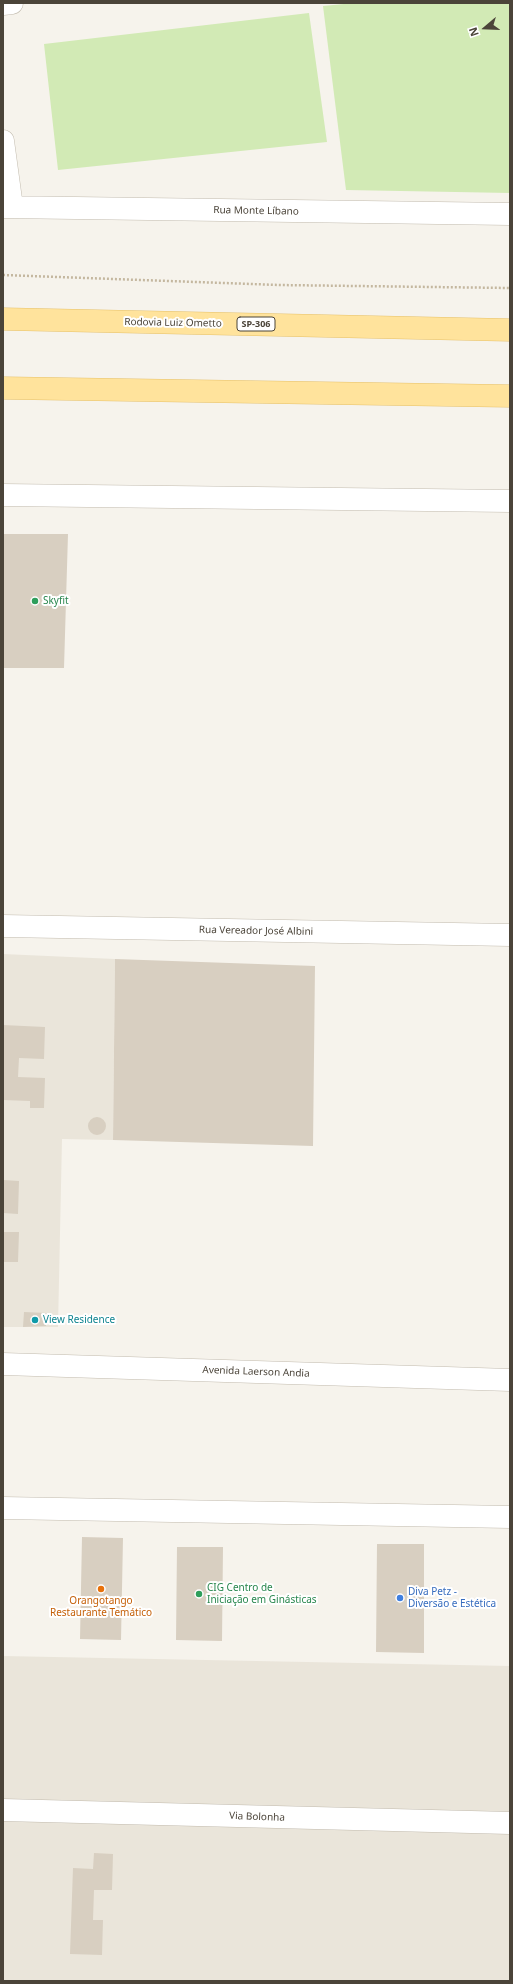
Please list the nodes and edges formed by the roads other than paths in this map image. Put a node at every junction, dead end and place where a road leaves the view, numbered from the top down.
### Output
1 (12, 3) edge
2 (3, 4) edge
3 (3, 141) edge
4 (7, 207) edge
5 (510, 214) edge
6 (3, 319) edge
7 (510, 330) edge
8 (3, 388) edge
9 (510, 396) edge
10 (3, 495) edge
11 (510, 501) edge
12 (3, 926) edge
13 (510, 935) edge
14 (3, 1364) edge
15 (510, 1380) edge
16 (3, 1508) edge
17 (510, 1517) edge
18 (3, 1810) edge
19 (510, 1823) edge

1 - 2 street
3 - 4 street
4 - 5 street, Rua Monte Líbano
6 - 7 main road, Rodovia Luiz Ometto / SP-306
8 - 9 main road
10 - 11 street
12 - 13 street, Rua Vereador José Albini
14 - 15 street, Avenida Laerson Andia
16 - 17 street
18 - 19 street, Via Bolonha

